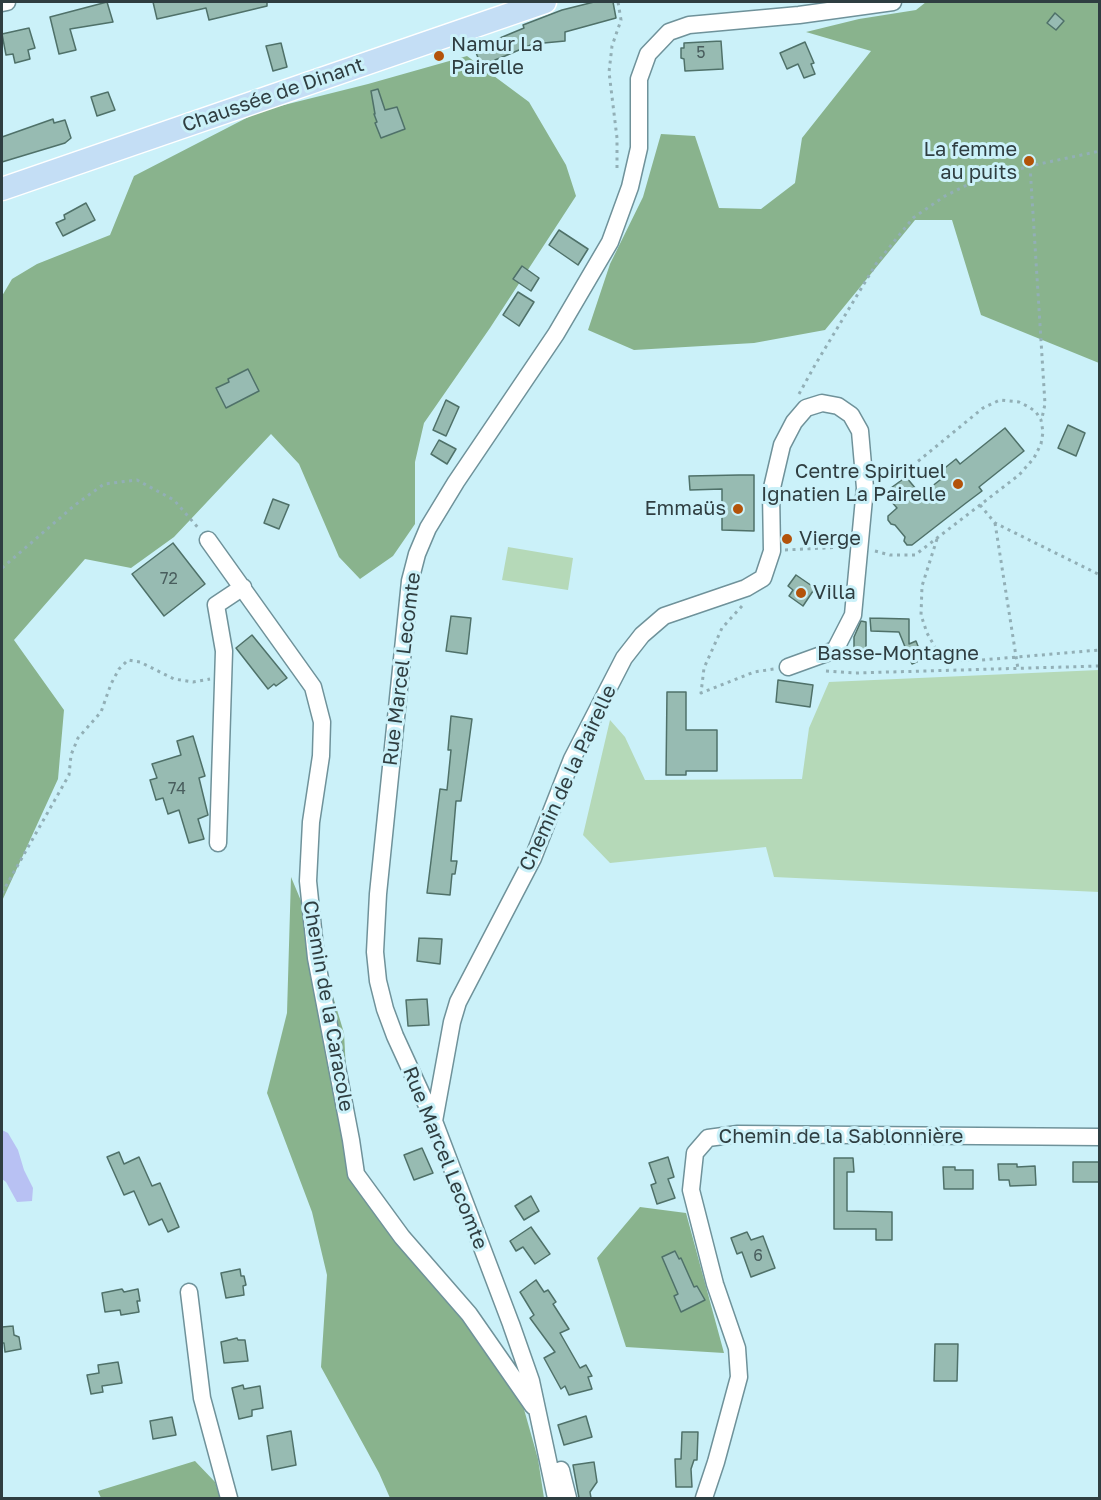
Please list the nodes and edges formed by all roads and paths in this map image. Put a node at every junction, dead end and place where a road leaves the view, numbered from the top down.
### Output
1 (7, 2) edge
2 (545, 2) edge
3 (618, 2) edge
4 (893, 2) edge
5 (2, 3) edge
6 (1100, 151) edge
7 (1030, 166) junction
8 (617, 172) dead end
9 (2, 189) edge
10 (1041, 420) junction
11 (794, 422) junction
12 (893, 475) dead end
13 (980, 505) junction
14 (995, 523) junction
15 (938, 537) junction
16 (208, 540) joint
17 (858, 546) junction
18 (772, 551) junction
19 (2, 568) edge
20 (1100, 575) edge
21 (763, 578) junction
22 (243, 587) junction
23 (1100, 650) edge
24 (1017, 656) junction
25 (1100, 666) edge
26 (788, 667) joint
27 (1018, 669) junction
28 (822, 670) dead end
29 (223, 677) junction
30 (218, 843) dead end
31 (2, 893) edge
32 (434, 1121) junction
33 (1100, 1137) edge
34 (189, 1292) dead end
35 (540, 1417) junction
36 (229, 1498) edge
37 (556, 1498) edge
38 (568, 1498) edge
39 (704, 1498) edge

1 - 5 street
2 - 9 main road, Chaussée de Dinant
3 - 8 path
4 - 32 street, Rue Marcel Lecomte
6 - 7 path
7 - 10 path
7 - 11 path
10 - 12 path
10 - 13 path
11 - 17 street
11 - 18 street
13 - 14 path
13 - 15 path
14 - 20 path
14 - 24 path
15 - 17 path
15 - 24 path
16 - 19 path
16 - 22 street, Chemin de la Caracole
17 - 18 path
17 - 26 street
18 - 21 street
21 - 26 path, Basse-Montagne
21 - 32 street, Chemin de la Pairelle
22 - 29 street
22 - 35 street, Chemin de la Caracole
23 - 24 path
24 - 27 path
25 - 27 path, Basse-Montagne
27 - 28 path, Basse-Montagne
29 - 30 street
29 - 31 path
32 - 35 street, Rue Marcel Lecomte
33 - 39 street, Chemin de la Sablonnière
34 - 36 street
35 - 37 street, Rue Marcel Lecomte
35 - 38 street

